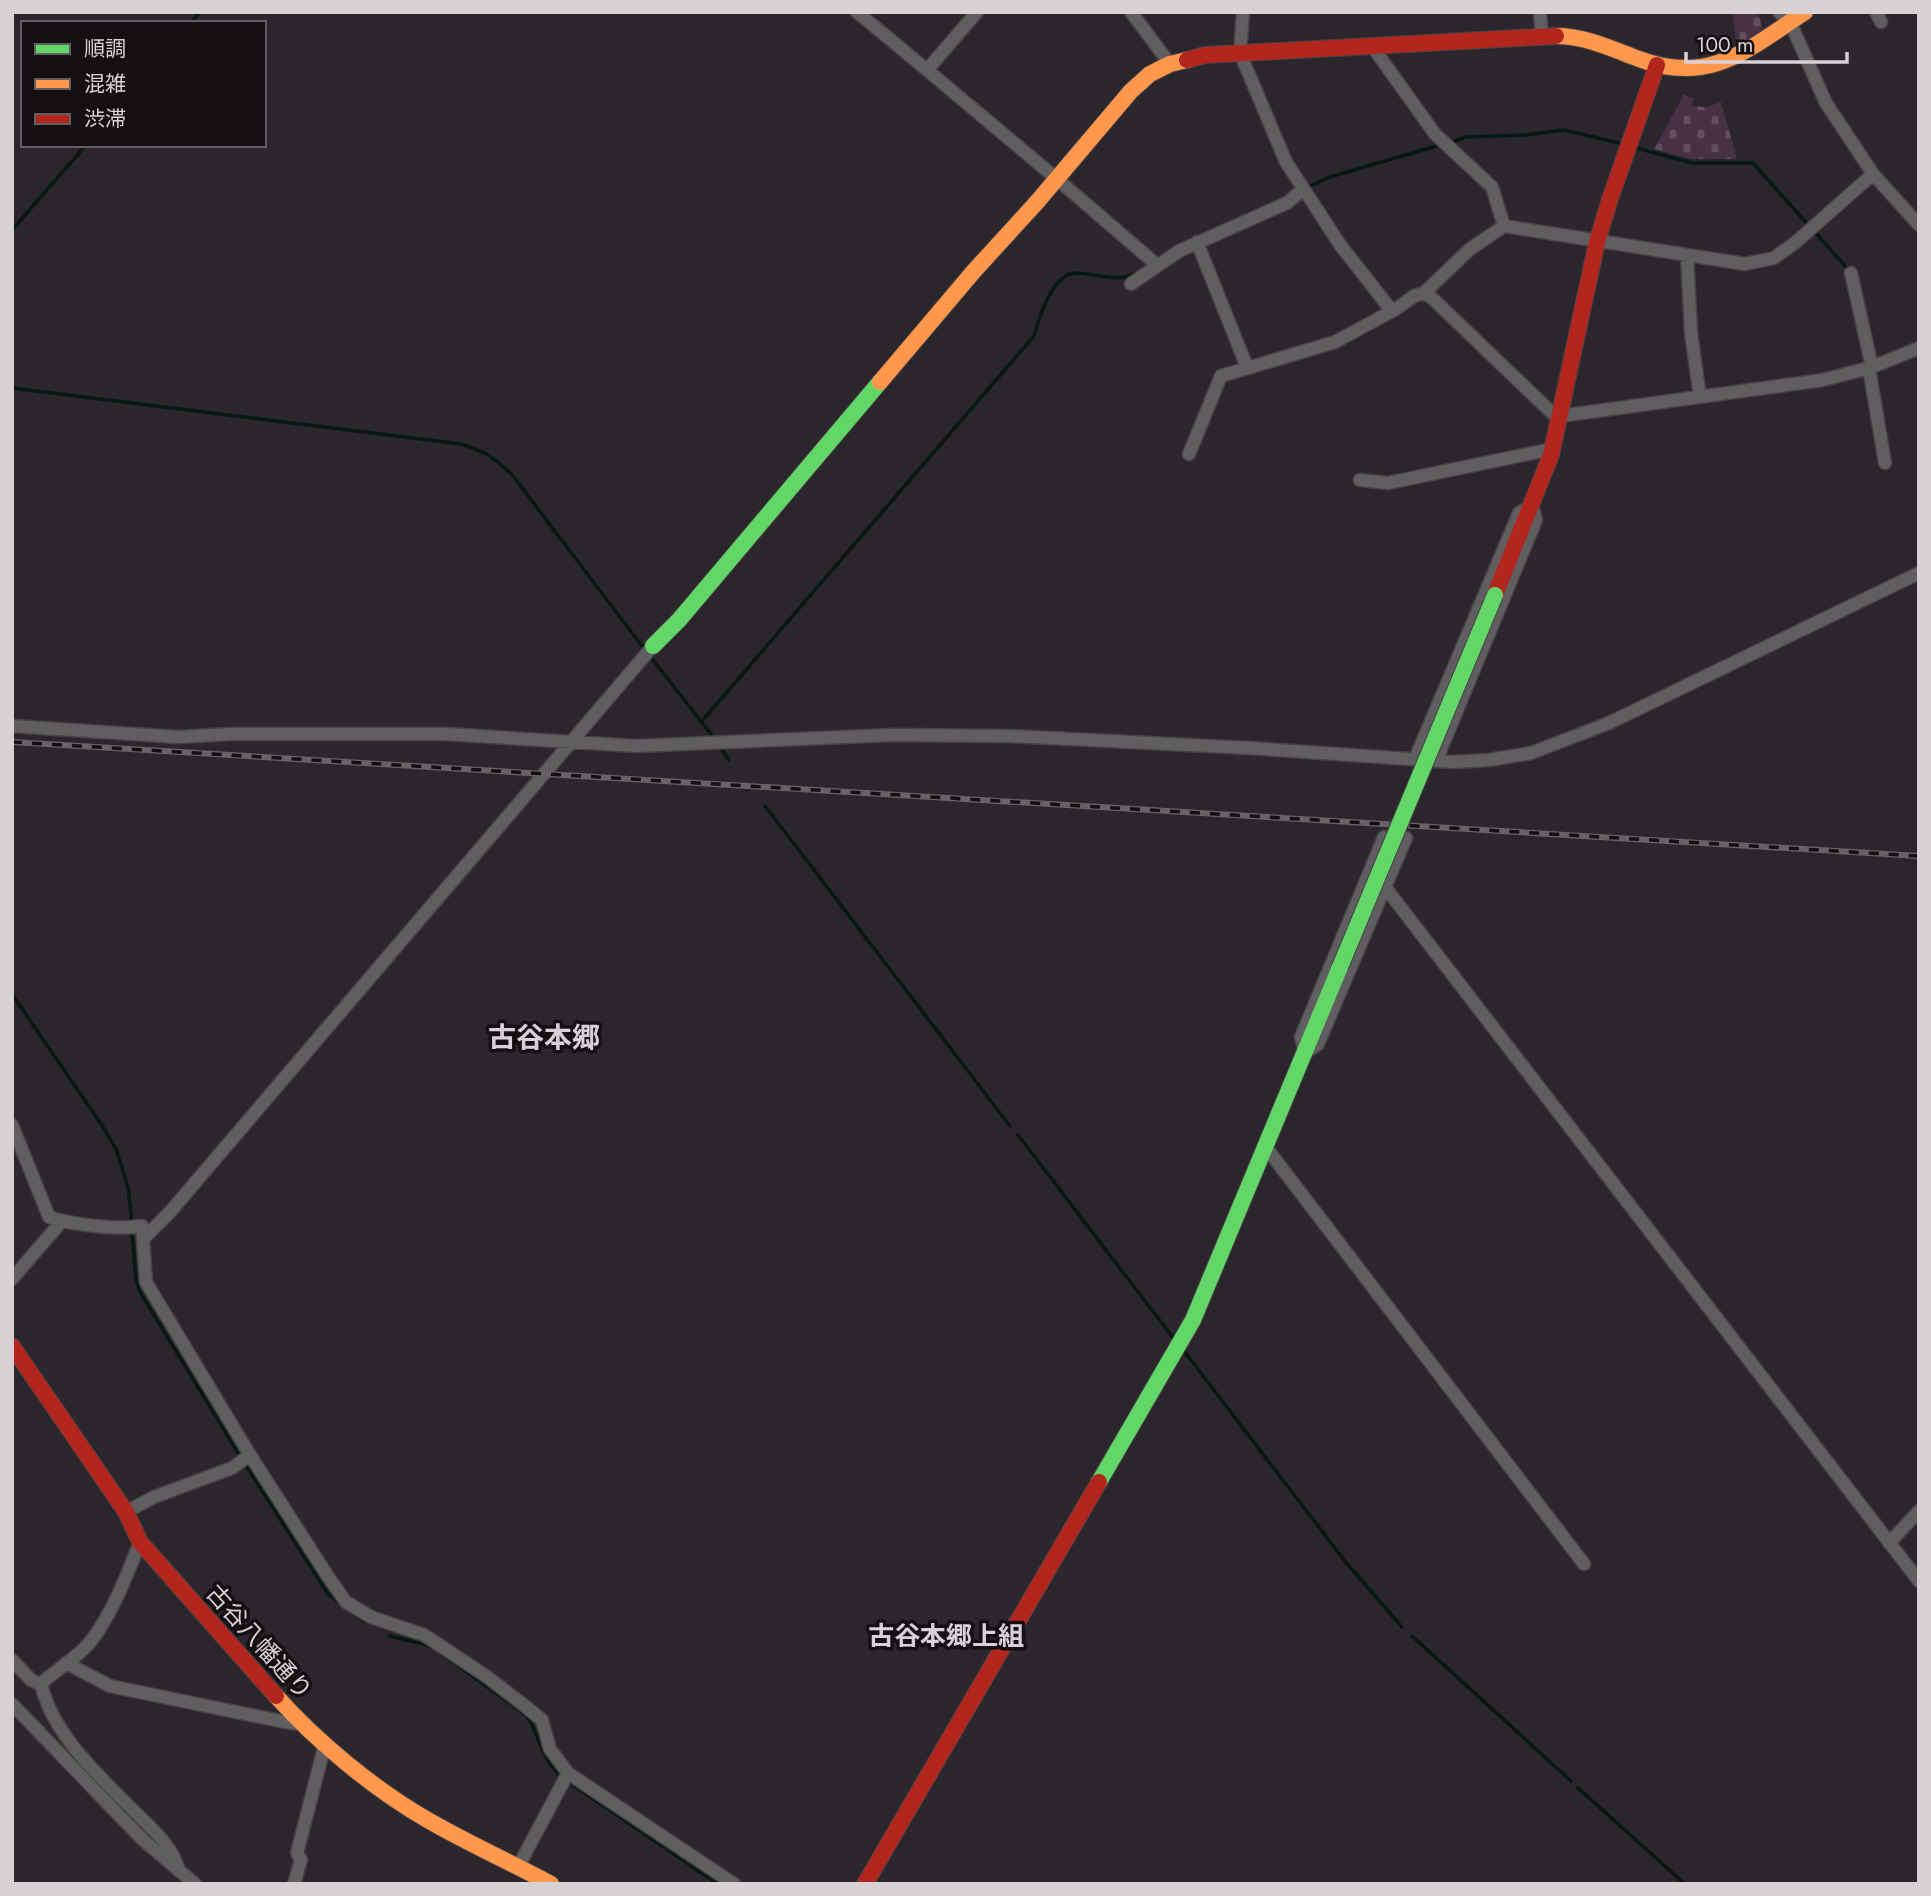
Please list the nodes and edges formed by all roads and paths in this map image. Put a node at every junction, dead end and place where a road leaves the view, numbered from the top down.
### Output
1 (857, 12) edge
2 (977, 12) edge
3 (1131, 12) edge
4 (1243, 12) edge
5 (1540, 12) edge
6 (1805, 12) edge
7 (1784, 17) edge
8 (1542, 36) junction
9 (1372, 46) junction
10 (1240, 53) junction
11 (1170, 64) junction
12 (1657, 65) junction
13 (928, 70) junction
14 (1873, 174) junction
15 (1057, 178) junction
16 (1302, 190) junction
17 (1919, 225) edge
18 (1504, 226) junction
19 (1197, 242) junction
20 (1597, 242) junction
21 (1686, 255) junction
22 (1157, 265) junction
23 (1851, 274) dead end
24 (1131, 284) dead end
25 (1424, 293) junction
26 (1392, 311) junction
27 (1919, 348) edge
28 (1247, 367) junction
29 (1871, 368) junction
30 (1700, 397) junction
31 (1560, 416) junction
32 (1552, 449) junction
33 (1189, 454) dead end
34 (1885, 463) dead end
35 (1360, 481) dead end
36 (1532, 505) junction
37 (1919, 573) edge
38 (653, 646) joint
39 (12, 726) edge
40 (572, 742) junction
41 (1415, 760) junction
42 (1436, 761) junction
43 (1384, 837) dead end
44 (1406, 838) dead end
45 (1385, 887) junction
46 (1305, 1053) junction
47 (12, 1125) edge
48 (1265, 1146) junction
49 (62, 1221) junction
50 (143, 1239) junction
51 (12, 1279) edge
52 (12, 1346) edge
53 (250, 1455) junction
54 (1919, 1511) edge
55 (126, 1512) junction
56 (140, 1542) junction
57 (1889, 1543) junction
58 (1584, 1564) dead end
59 (1919, 1581) edge
60 (12, 1660) edge
61 (66, 1663) junction
62 (41, 1684) junction
63 (12, 1704) edge
64 (302, 1724) junction
65 (325, 1744) junction
66 (568, 1773) junction
67 (518, 1867) junction
68 (179, 1871) junction
69 (532, 1879) edge
70 (195, 1884) edge
71 (294, 1884) edge
72 (551, 1884) edge
73 (734, 1884) edge
74 (865, 1884) edge

1 - 13 street
2 - 13 street
3 - 11 street
4 - 10 street
5 - 8 street
6 - 7 street
7 - 12 street
7 - 14 street
8 - 9 street
8 - 12 street
9 - 10 street
9 - 18 street
10 - 11 street
10 - 16 street
11 - 15 street
12 - 20 street
13 - 15 street
14 - 17 street
14 - 21 street
15 - 22 street
15 - 38 street
16 - 19 street
16 - 26 street
18 - 20 street
18 - 25 street
19 - 22 street
19 - 28 street
20 - 21 street
20 - 31 street
21 - 30 street
22 - 24 street
23 - 29 street
25 - 26 street
25 - 31 street
26 - 28 street
27 - 29 street
28 - 33 street
29 - 30 street
29 - 34 street
30 - 31 street
31 - 32 street
32 - 35 street
32 - 36 street
36 - 41 street
36 - 42 street
36 - 46 street, bridge
37 - 42 street
38 - 40 street
39 - 40 street
40 - 41 street
40 - 50 street
41 - 42 street
43 - 46 street
44 - 45 street
45 - 46 street
45 - 57 street
46 - 48 street
47 - 49 street
48 - 58 street
48 - 74 street
49 - 50 street
49 - 51 street
50 - 53 street
52 - 55 street, 古谷八幡通り
53 - 55 street
53 - 66 street
54 - 57 street
55 - 56 street, 古谷八幡通り
56 - 61 street
56 - 64 street, 古谷八幡通り
57 - 59 street
60 - 62 street
61 - 62 street
61 - 64 street
62 - 68 street
63 - 68 street
64 - 65 street, 古谷八幡通り
65 - 67 street, 古谷八幡通り
65 - 71 street
66 - 67 street
66 - 73 street
67 - 69 street, 古谷八幡通り
68 - 70 street
69 - 72 street, 古谷八幡通り

